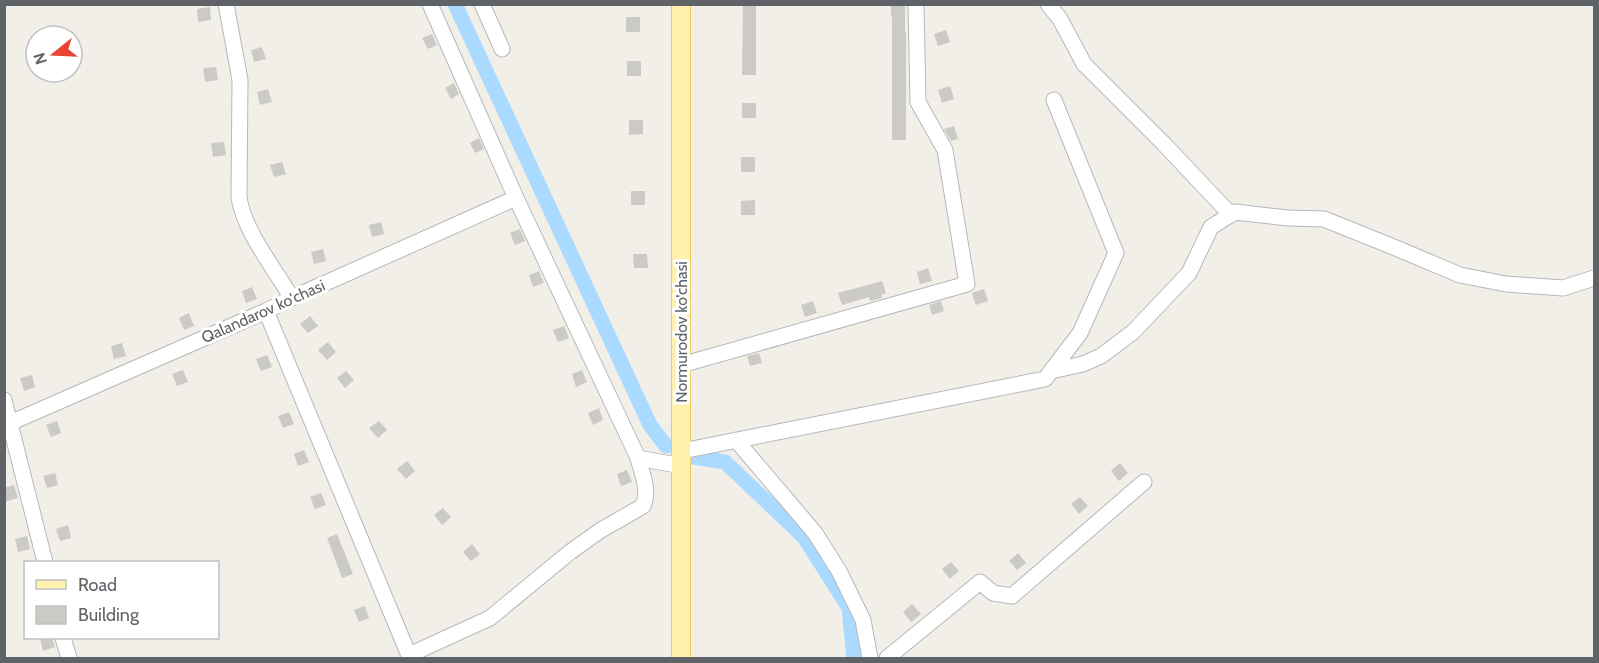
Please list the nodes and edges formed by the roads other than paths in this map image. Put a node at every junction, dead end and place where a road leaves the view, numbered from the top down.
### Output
1 (226, 4) edge
2 (430, 4) edge
3 (482, 4) edge
4 (681, 4) edge
5 (916, 4) edge
6 (1048, 4) edge
7 (502, 49) dead end
8 (1053, 100) dead end
9 (516, 198) junction
10 (1231, 215) junction
11 (1594, 278) edge
12 (292, 298) junction
13 (266, 311) junction
14 (681, 364) junction
15 (1051, 371) junction
16 (4, 400) edge
17 (10, 423) junction
18 (736, 440) junction
19 (638, 458) junction
20 (682, 458) junction
21 (1143, 482) dead end
22 (45, 561) edge
23 (63, 639) edge
24 (410, 657) edge
25 (69, 658) edge
26 (681, 658) edge
27 (870, 658) edge
28 (888, 658) edge

1 - 12 street
2 - 9 street
3 - 7 street
4 - 14 main road, Normurodov ko'chasi
5 - 14 street
6 - 10 street
8 - 15 street
9 - 12 street, Qalandarov ko'chasi
9 - 19 street
10 - 11 street
10 - 15 street
12 - 13 street, Qalandarov ko'chasi
13 - 17 street, Qalandarov ko'chasi
13 - 24 street
14 - 20 main road, Normurodov ko'chasi
15 - 18 street
16 - 17 street
17 - 22 street
18 - 20 street
18 - 27 street
19 - 20 street
19 - 24 street
20 - 26 main road, Normurodov ko'chasi
21 - 28 street
23 - 25 street

